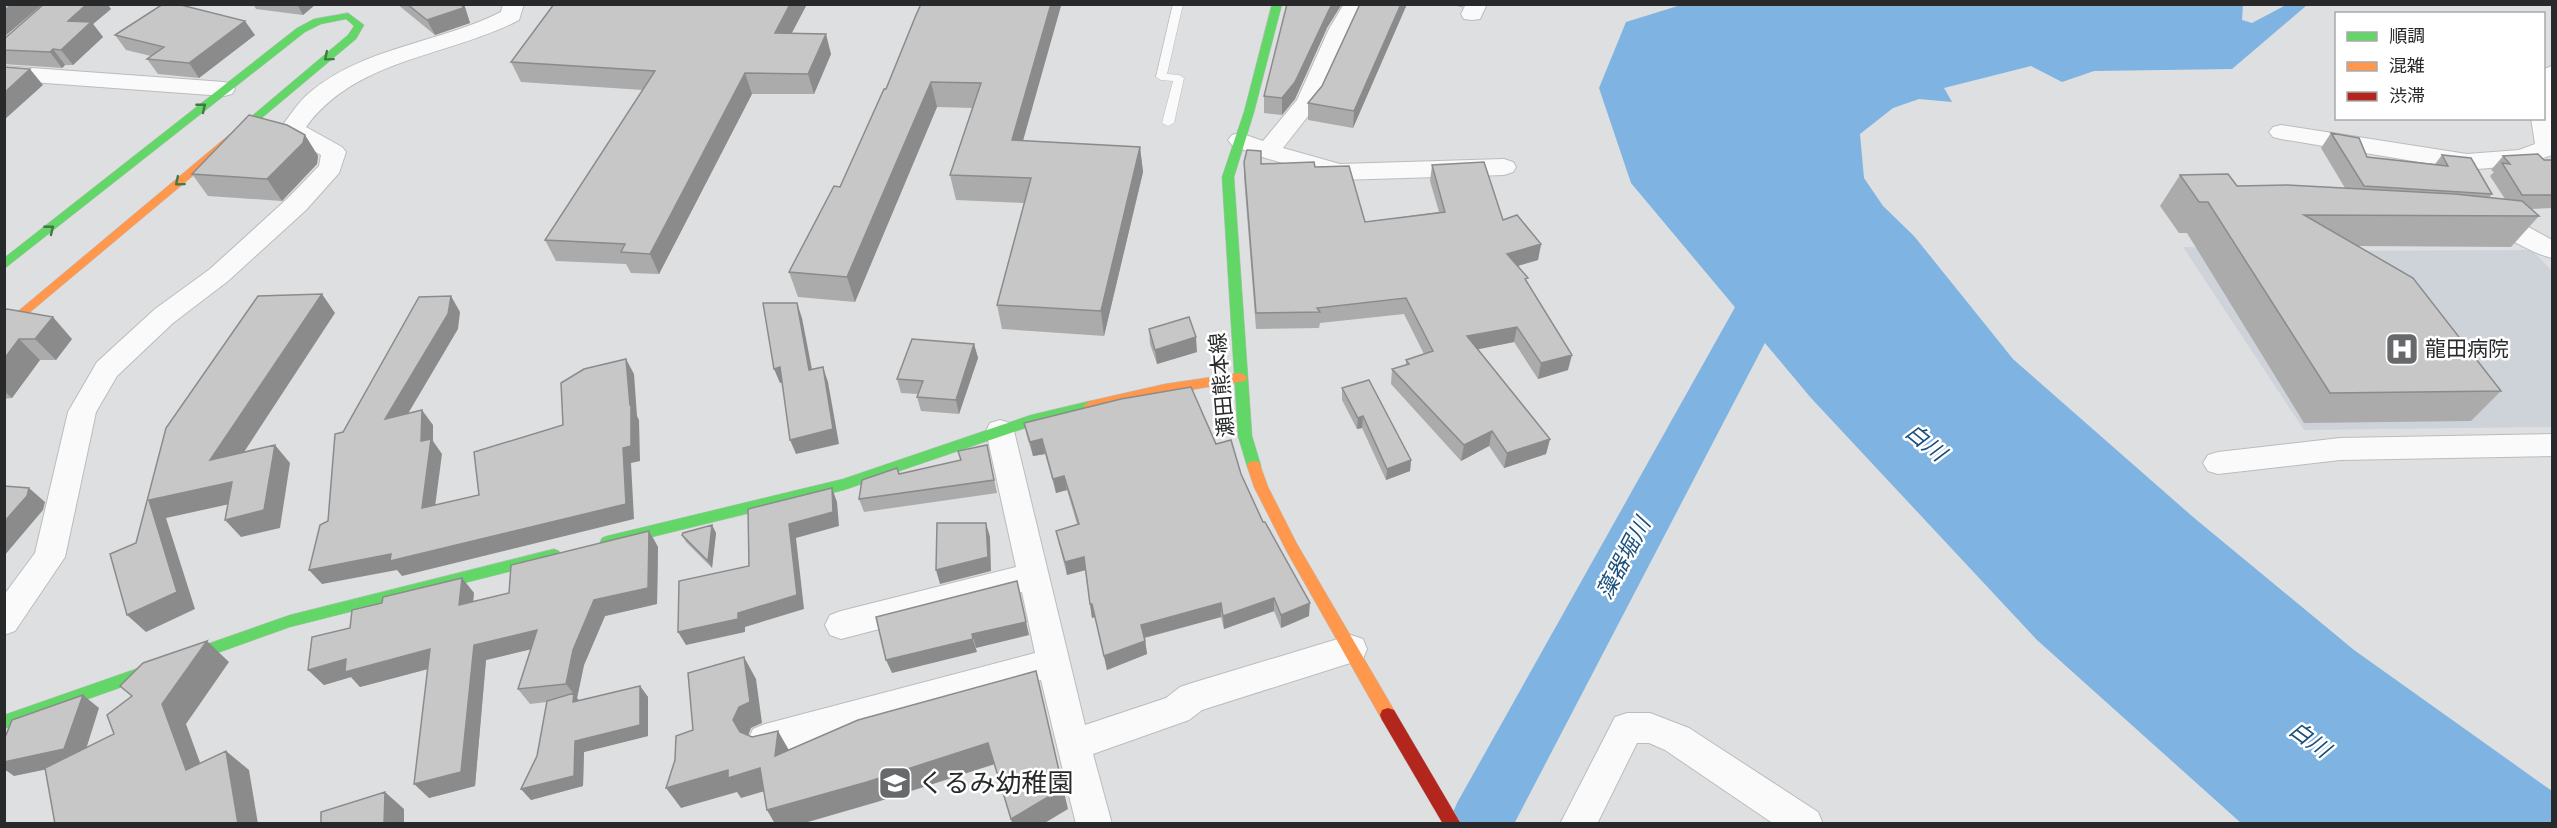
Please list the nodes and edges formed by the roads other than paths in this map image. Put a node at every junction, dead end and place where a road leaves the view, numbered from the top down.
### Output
1 (362, 4) edge
2 (514, 4) edge
3 (1178, 4) edge
4 (1277, 4) edge
5 (1355, 4) edge
6 (348, 16) junction
7 (330, 31) dead end
8 (4, 73) edge
9 (2552, 77) edge
10 (224, 89) junction
11 (2545, 109) edge
12 (2543, 120) edge
13 (1168, 123) dead end
14 (2281, 132) dead end
15 (1240, 140) junction
16 (1267, 151) junction
17 (1504, 167) dead end
18 (2484, 192) junction
19 (2461, 218) edge
20 (2553, 249) edge
21 (4, 266) edge
22 (4, 330) edge
23 (1240, 378) junction
24 (1000, 431) junction
25 (2553, 445) edge
26 (2218, 463) dead end
27 (590, 547) edge
28 (567, 552) edge
29 (1034, 576) junction
30 (4, 621) edge
31 (841, 625) dead end
32 (1351, 649) junction
33 (1054, 662) junction
34 (4, 722) edge
35 (765, 740) edge
36 (1073, 745) junction
37 (1094, 824) edge
38 (1453, 824) edge
39 (1578, 824) edge
40 (1805, 824) edge

1 - 6 street
2 - 30 street
3 - 13 lane
4 - 15 street, 瀬田熊本線
5 - 16 street
6 - 7 street
6 - 10 street
6 -> 22 street
8 - 10 street
9 - 11 street
21 -> 10 street
12 - 18 street
14 - 18 street
15 - 16 street
15 - 23 street, 瀬田熊本線
16 - 17 street
18 - 19 street
18 - 20 street
23 - 24 street
23 - 32 street, 瀬田熊本線
24 - 27 street
24 - 29 street
25 - 26 street
28 - 34 street
29 - 31 street
29 - 33 street
32 - 36 street
32 - 38 street, 瀬田熊本線
33 - 35 street
33 - 36 street
36 - 37 street
39 - 40 street

